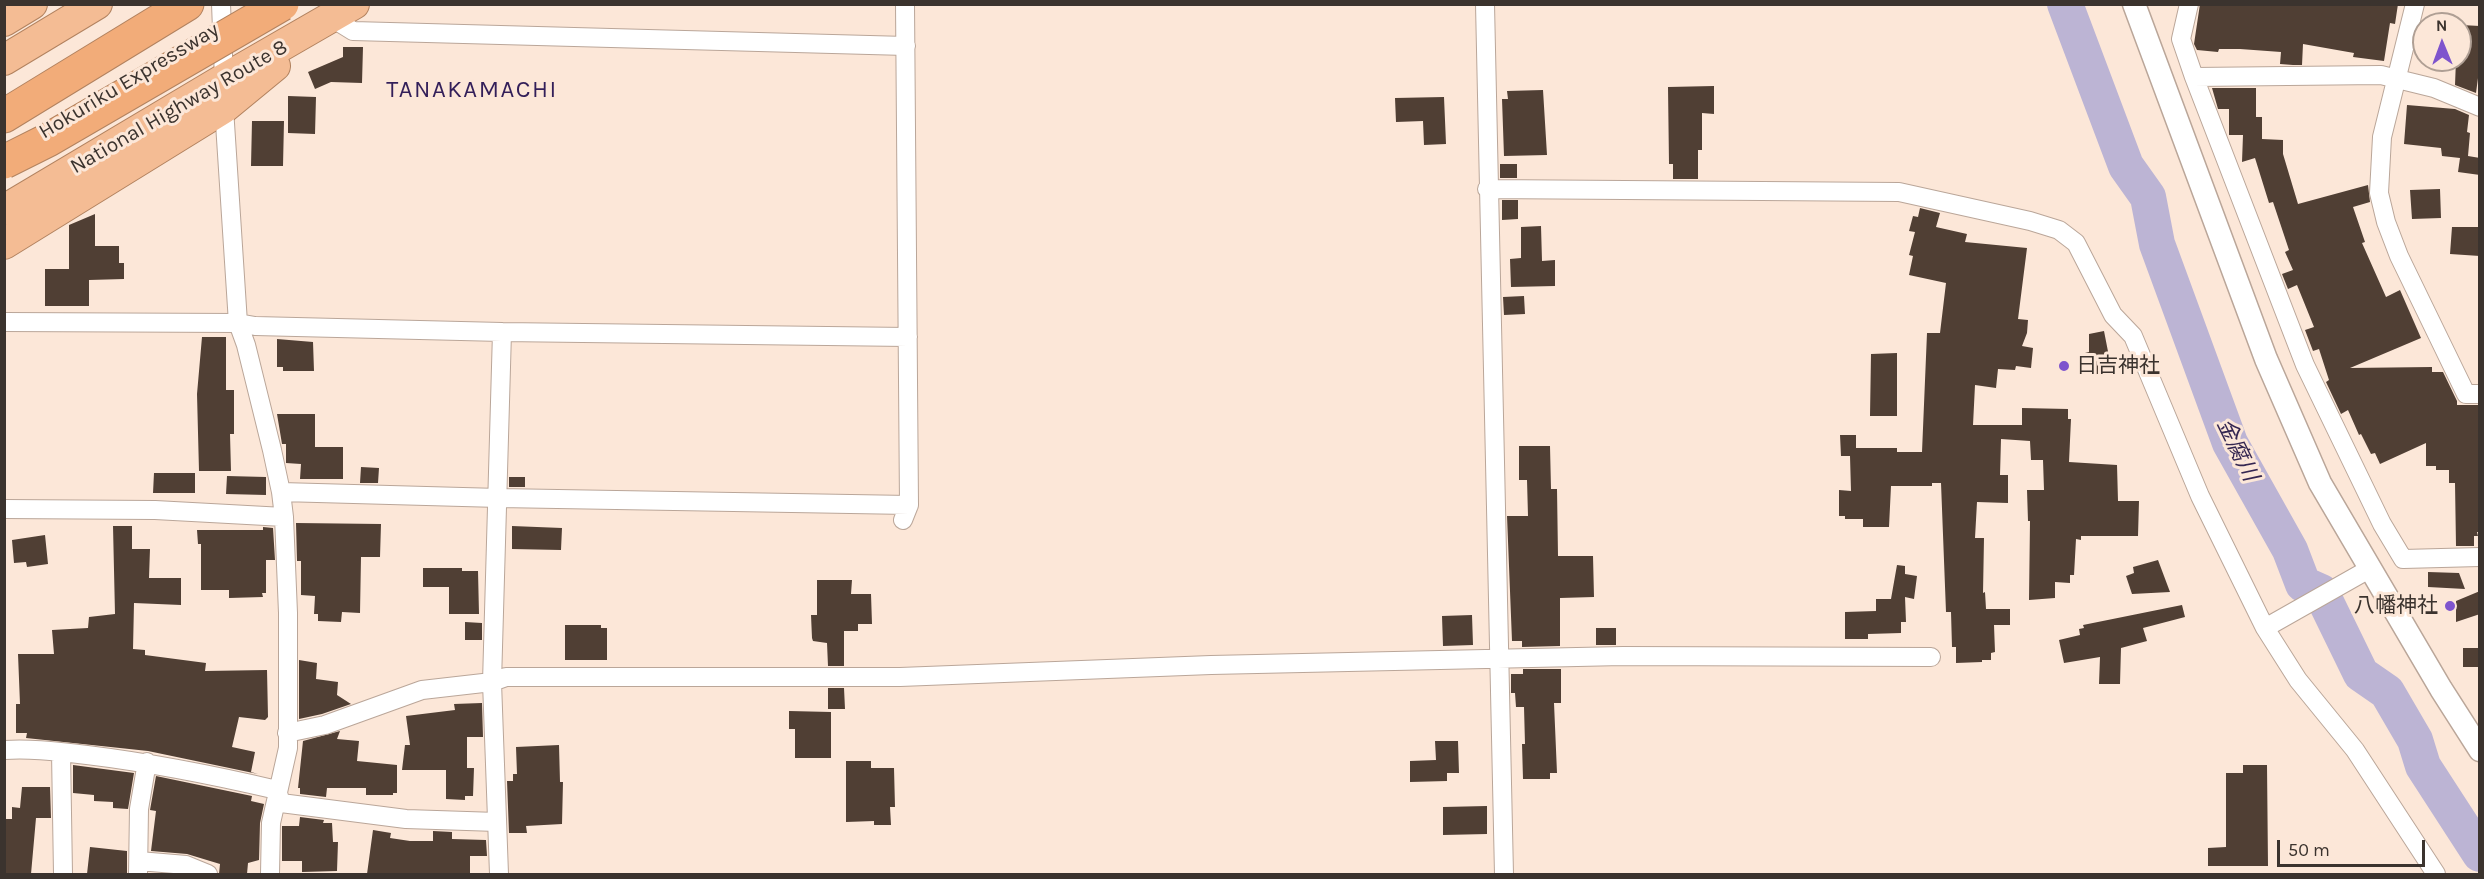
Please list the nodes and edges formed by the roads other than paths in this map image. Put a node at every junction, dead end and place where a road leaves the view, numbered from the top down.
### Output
1 (32, 4) edge
2 (97, 4) edge
3 (170, 4) edge
4 (187, 4) edge
5 (221, 4) edge
6 (254, 4) edge
7 (282, 4) edge
8 (905, 4) edge
9 (1485, 4) edge
10 (2134, 4) edge
11 (2189, 4) edge
12 (2415, 4) edge
13 (343, 11) edge
14 (4, 21) edge
15 (906, 46) junction
16 (4, 60) edge
17 (2194, 77) junction
18 (2396, 79) junction
19 (224, 93) junction
20 (35, 97) junction
21 (2480, 107) edge
22 (4, 116) edge
23 (4, 157) edge
24 (4, 162) edge
25 (1487, 189) junction
26 (4, 210) edge
27 (4, 244) edge
28 (4, 322) edge
29 (238, 323) junction
30 (502, 332) junction
31 (908, 337) junction
32 (2480, 394) edge
33 (281, 492) junction
34 (499, 498) junction
35 (4, 509) edge
36 (284, 517) junction
37 (2480, 557) edge
38 (2363, 574) junction
39 (2270, 625) junction
40 (1931, 657) dead end
41 (1500, 659) junction
42 (492, 682) junction
43 (287, 733) junction
44 (4, 750) edge
45 (2480, 750) edge
46 (61, 752) junction
47 (147, 762) junction
48 (277, 790) junction
49 (497, 822) junction
50 (139, 868) edge
51 (63, 874) edge
52 (208, 874) edge
53 (270, 874) edge
54 (499, 874) edge
55 (1504, 874) edge
56 (2436, 874) edge

1 - 14 highway
2 - 16 highway
3 - 20 highway
4 - 20 highway, Hokuriku Expressway
5 - 19 street
6 - 23 highway, Hokuriku Expressway
7 - 24 highway, bridge
8 - 15 street
9 - 25 street
10 - 38 street
11 - 17 street
12 - 18 street
13 - 15 street
13 - 19 highway
15 - 31 street
17 - 18 street
17 - 37 street
18 - 21 street
18 - 32 street
19 - 26 highway, National Highway Route 8
19 - 27 highway
19 - 29 street
20 - 22 highway, Hokuriku Expressway
25 - 39 street
25 - 41 street
28 - 29 street
29 - 30 street
29 - 33 street
30 - 31 street
30 - 34 street
31 - 34 street
33 - 34 street
33 - 36 street
34 - 42 street
35 - 36 street
36 - 43 street
38 - 39 street
38 - 45 street
39 - 56 street
40 - 41 street
41 - 42 street
41 - 55 street
42 - 43 street
42 - 49 street
43 - 48 street
44 - 46 street
46 - 47 street
46 - 51 street
47 - 48 street
47 - 50 street
48 - 49 street
48 - 53 street
49 - 54 street
50 - 52 street

